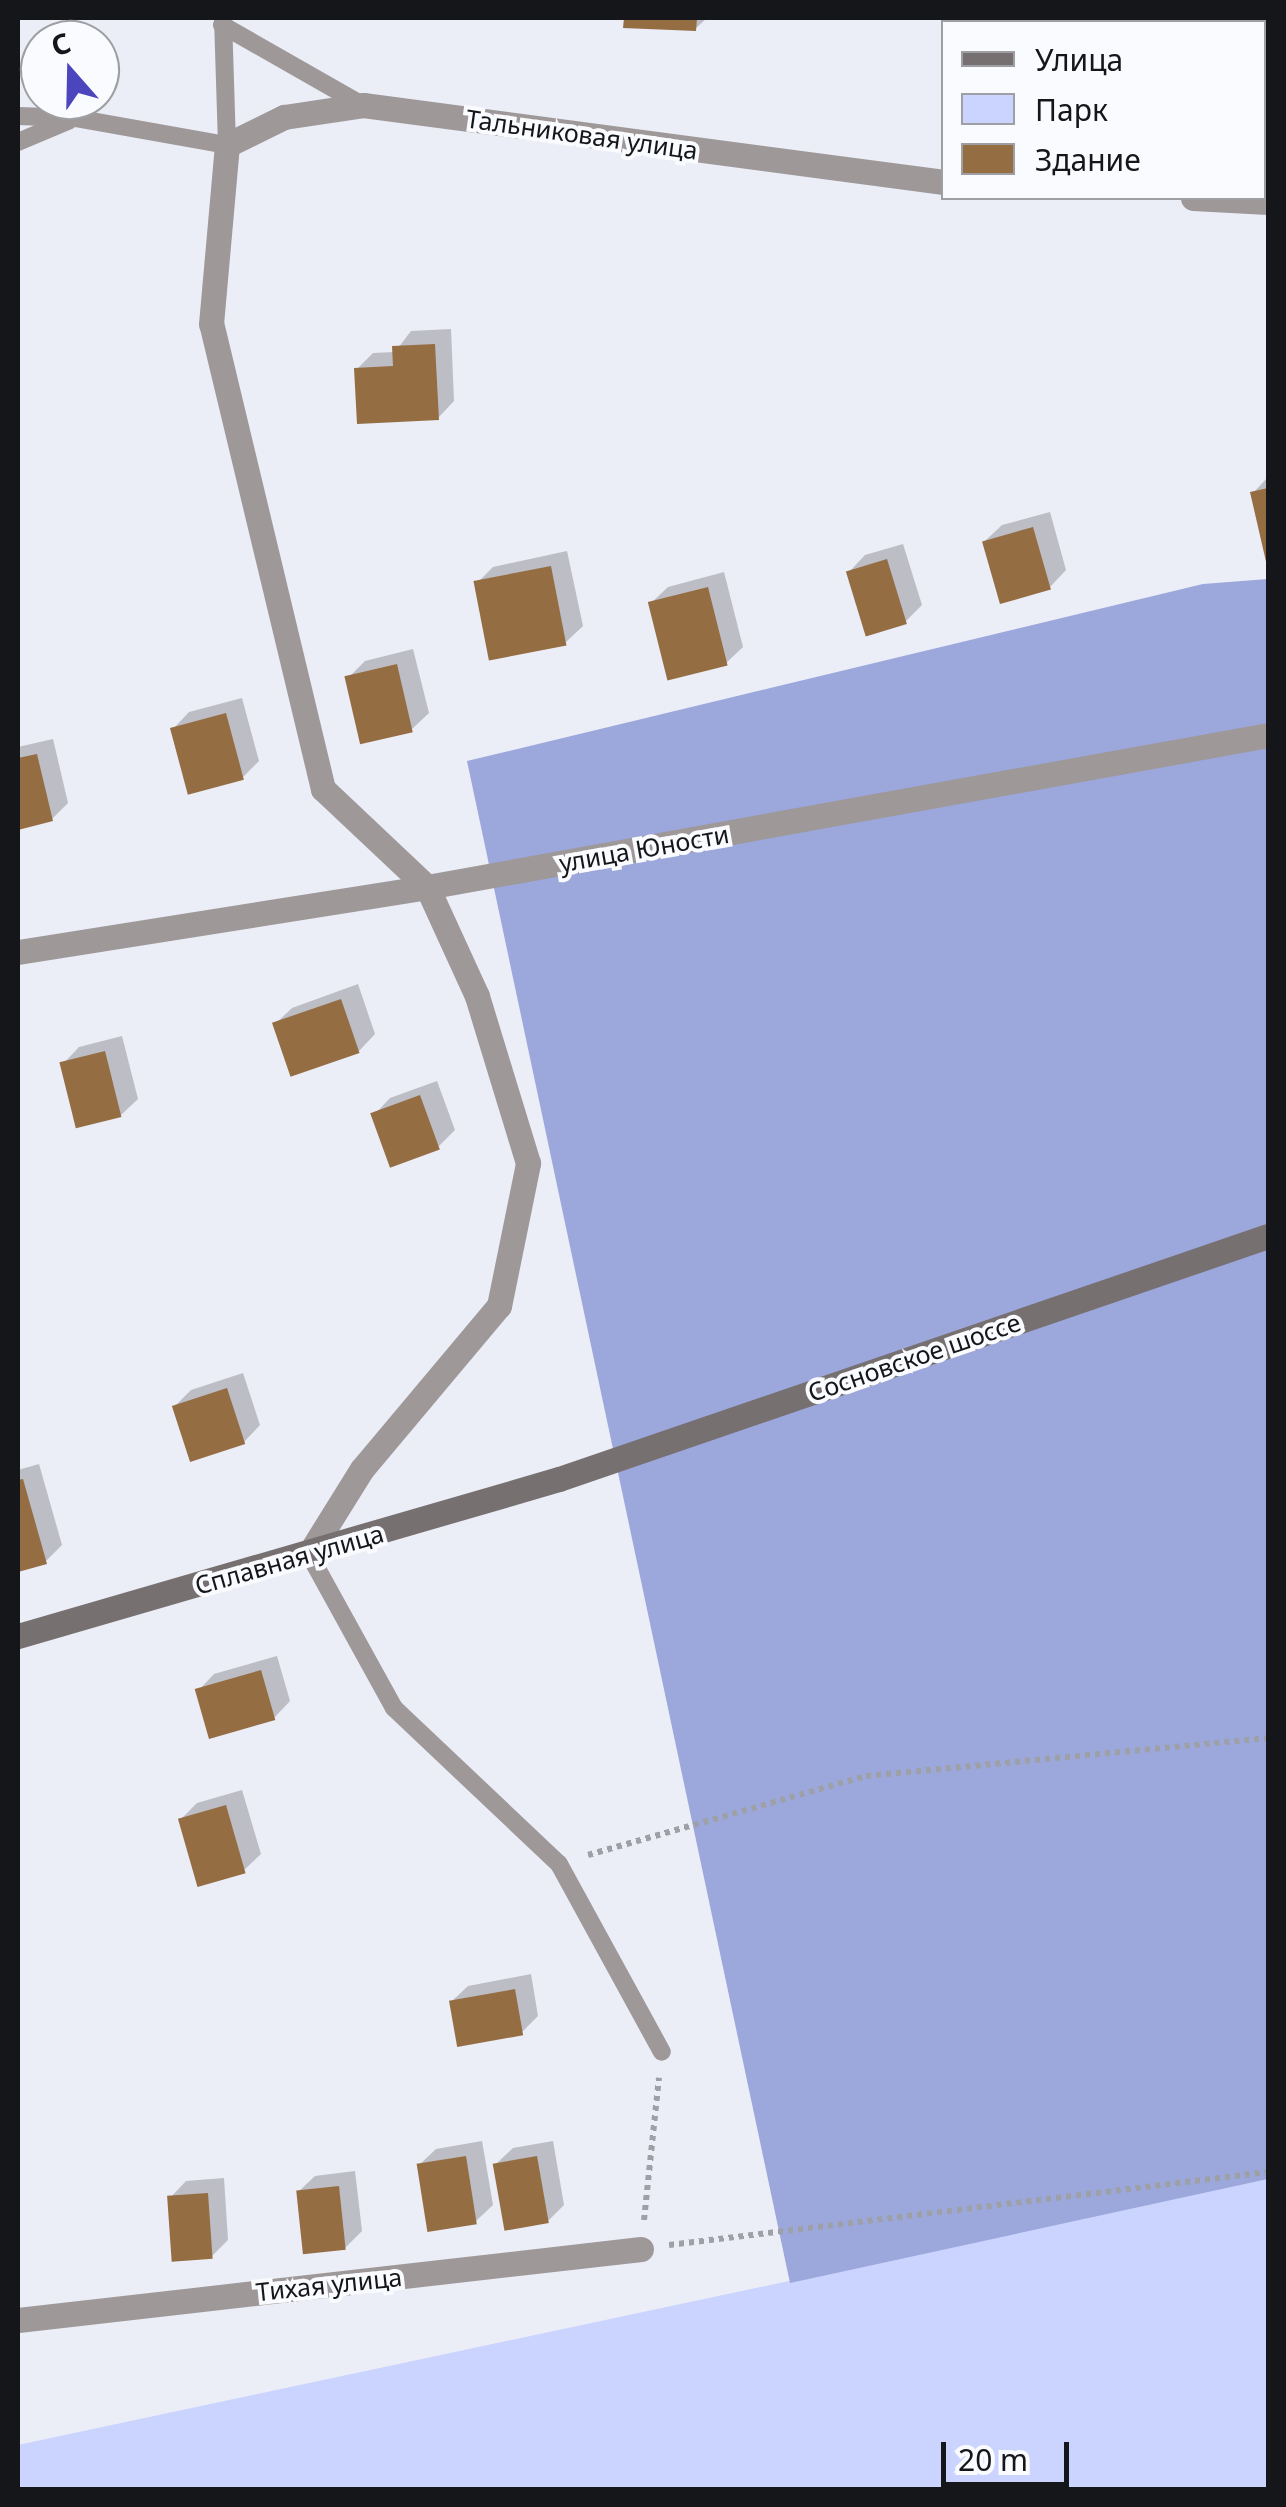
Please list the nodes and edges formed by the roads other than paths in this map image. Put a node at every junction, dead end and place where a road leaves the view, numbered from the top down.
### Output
1 (222, 21) edge
2 (362, 105) junction
3 (71, 120) edge
4 (87, 120) edge
5 (18, 142) edge
6 (227, 145) junction
7 (941, 182) edge
8 (1230, 200) edge
9 (1268, 202) edge
10 (1268, 735) edge
11 (427, 887) junction
12 (18, 952) edge
13 (1268, 1236) edge
14 (559, 1479) joint
15 (309, 1554) junction
16 (18, 1636) edge
17 (662, 2052) road end
18 (641, 2249) road end
19 (18, 2320) edge

1 - 2 lane
1 - 6 lane
2 - 6 street, Тальниковая улица
2 - 7 street, Тальниковая улица
3 - 5 lane
4 - 6 lane
6 - 11 street
8 - 9 street
10 - 11 street, улица Юности
11 - 12 street, улица Юности
11 - 15 street
13 - 14 street, Сосновское шоссе
14 - 15 street, Сплавная улица
15 - 16 street, Сплавная улица
15 - 17 lane
18 - 19 street, Тихая улица

